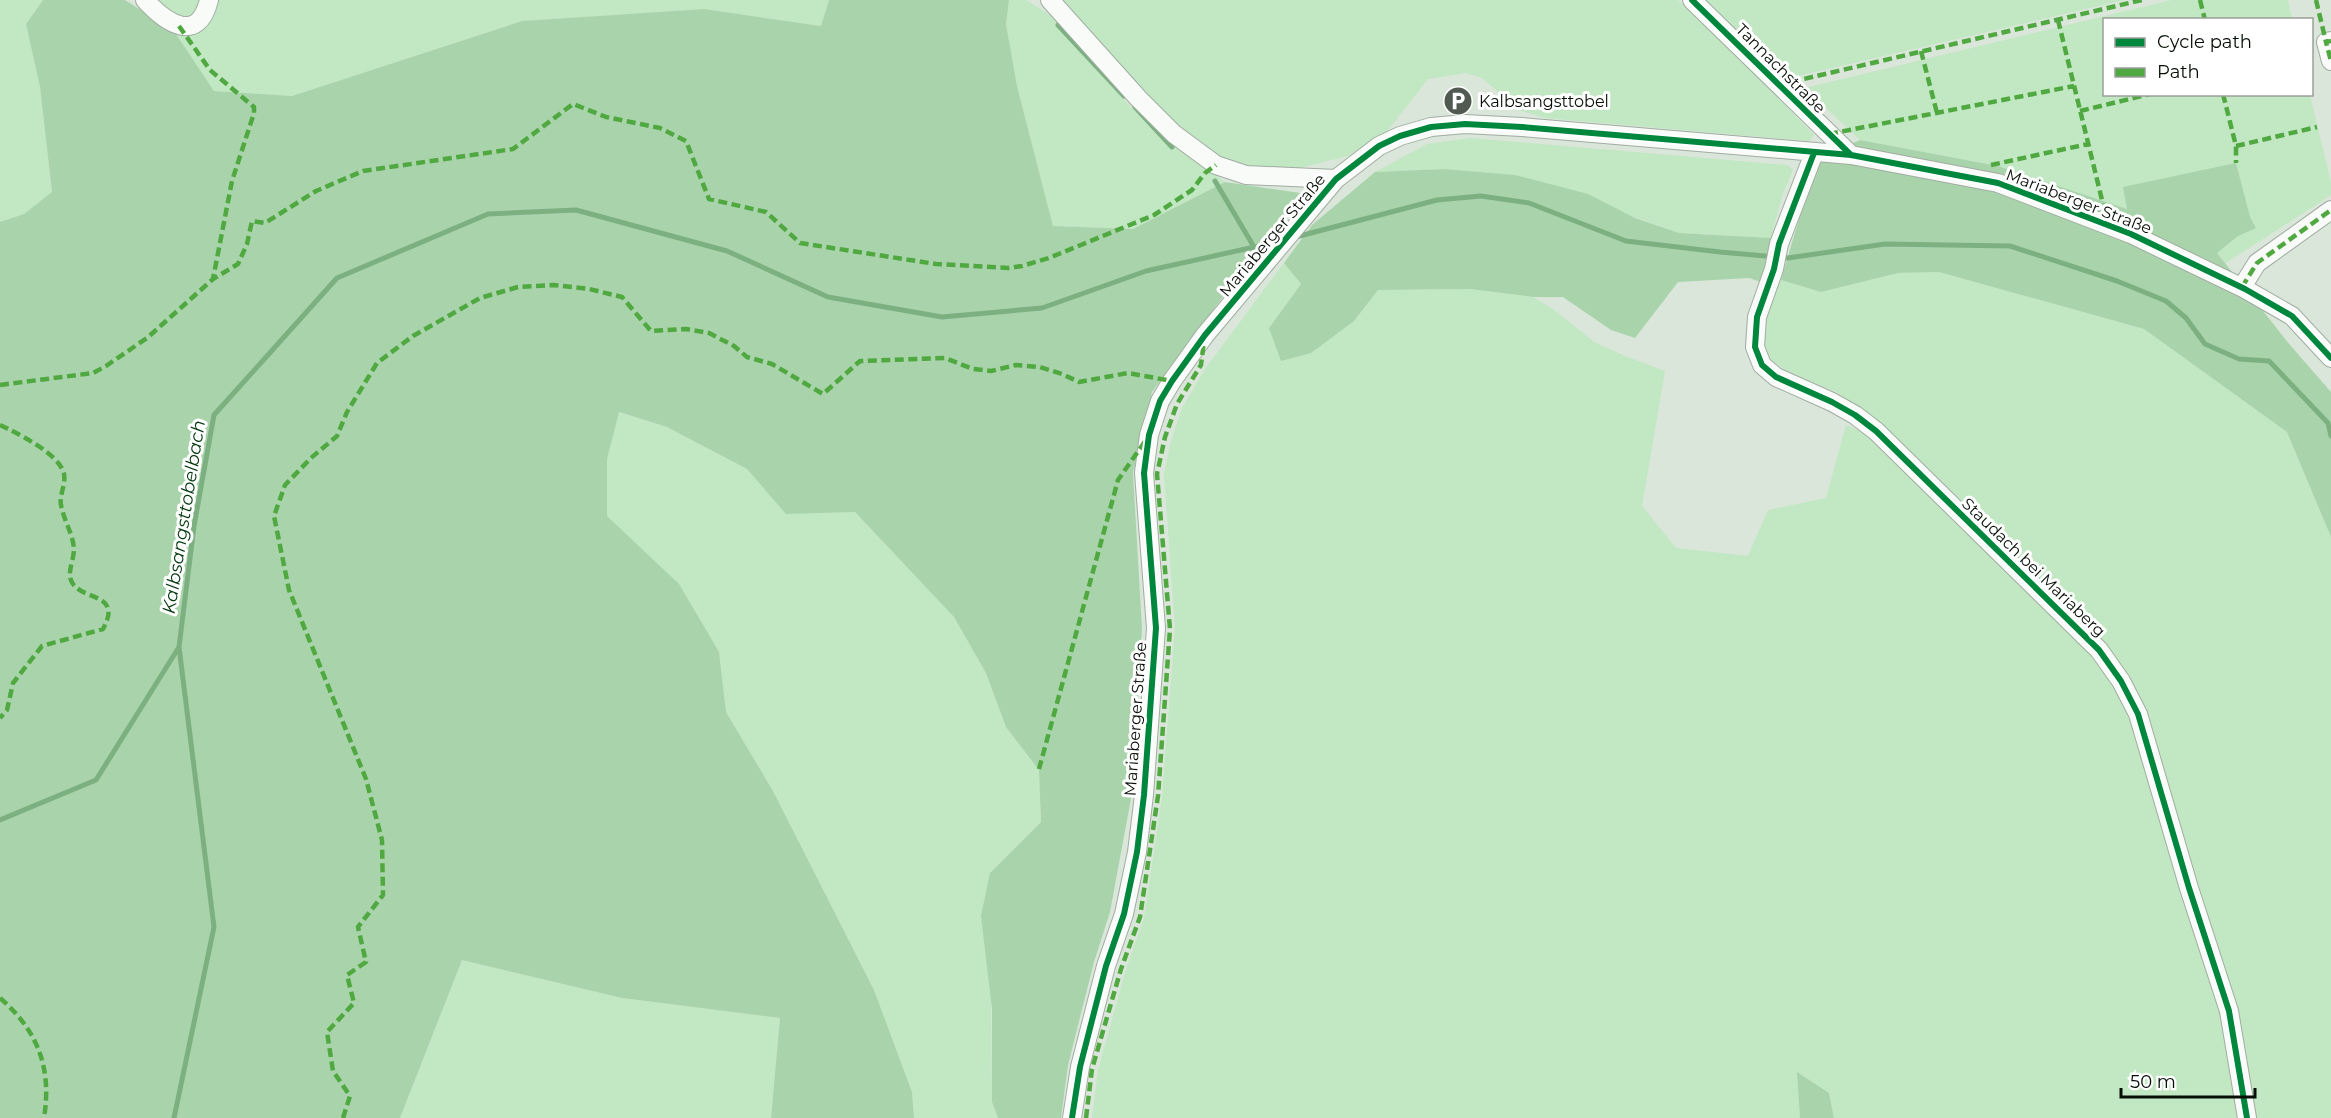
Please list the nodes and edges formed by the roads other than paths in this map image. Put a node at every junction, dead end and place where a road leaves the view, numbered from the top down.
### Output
1 (145, 0) edge
2 (209, 0) edge
3 (1050, 0) edge
4 (1692, 0) edge
5 (2331, 41) edge
6 (2331, 61) edge
7 (1814, 153) junction
8 (1851, 155) junction
9 (1336, 179) junction
10 (2331, 210) edge
11 (2242, 287) junction
12 (2331, 358) edge
13 (1072, 1118) edge
14 (2247, 1118) edge

1 - 2 street
3 - 9 street
4 - 8 street, Tannachstraße
5 - 6 street
7 - 8 street, Mariaberger Straße
7 - 9 street, Mariaberger Straße
7 - 14 street, Staudach bei Mariaberg
8 - 11 street, Mariaberger Straße
9 - 13 street, Mariaberger Straße
10 - 11 street
11 - 12 street, Mariaberger Straße

